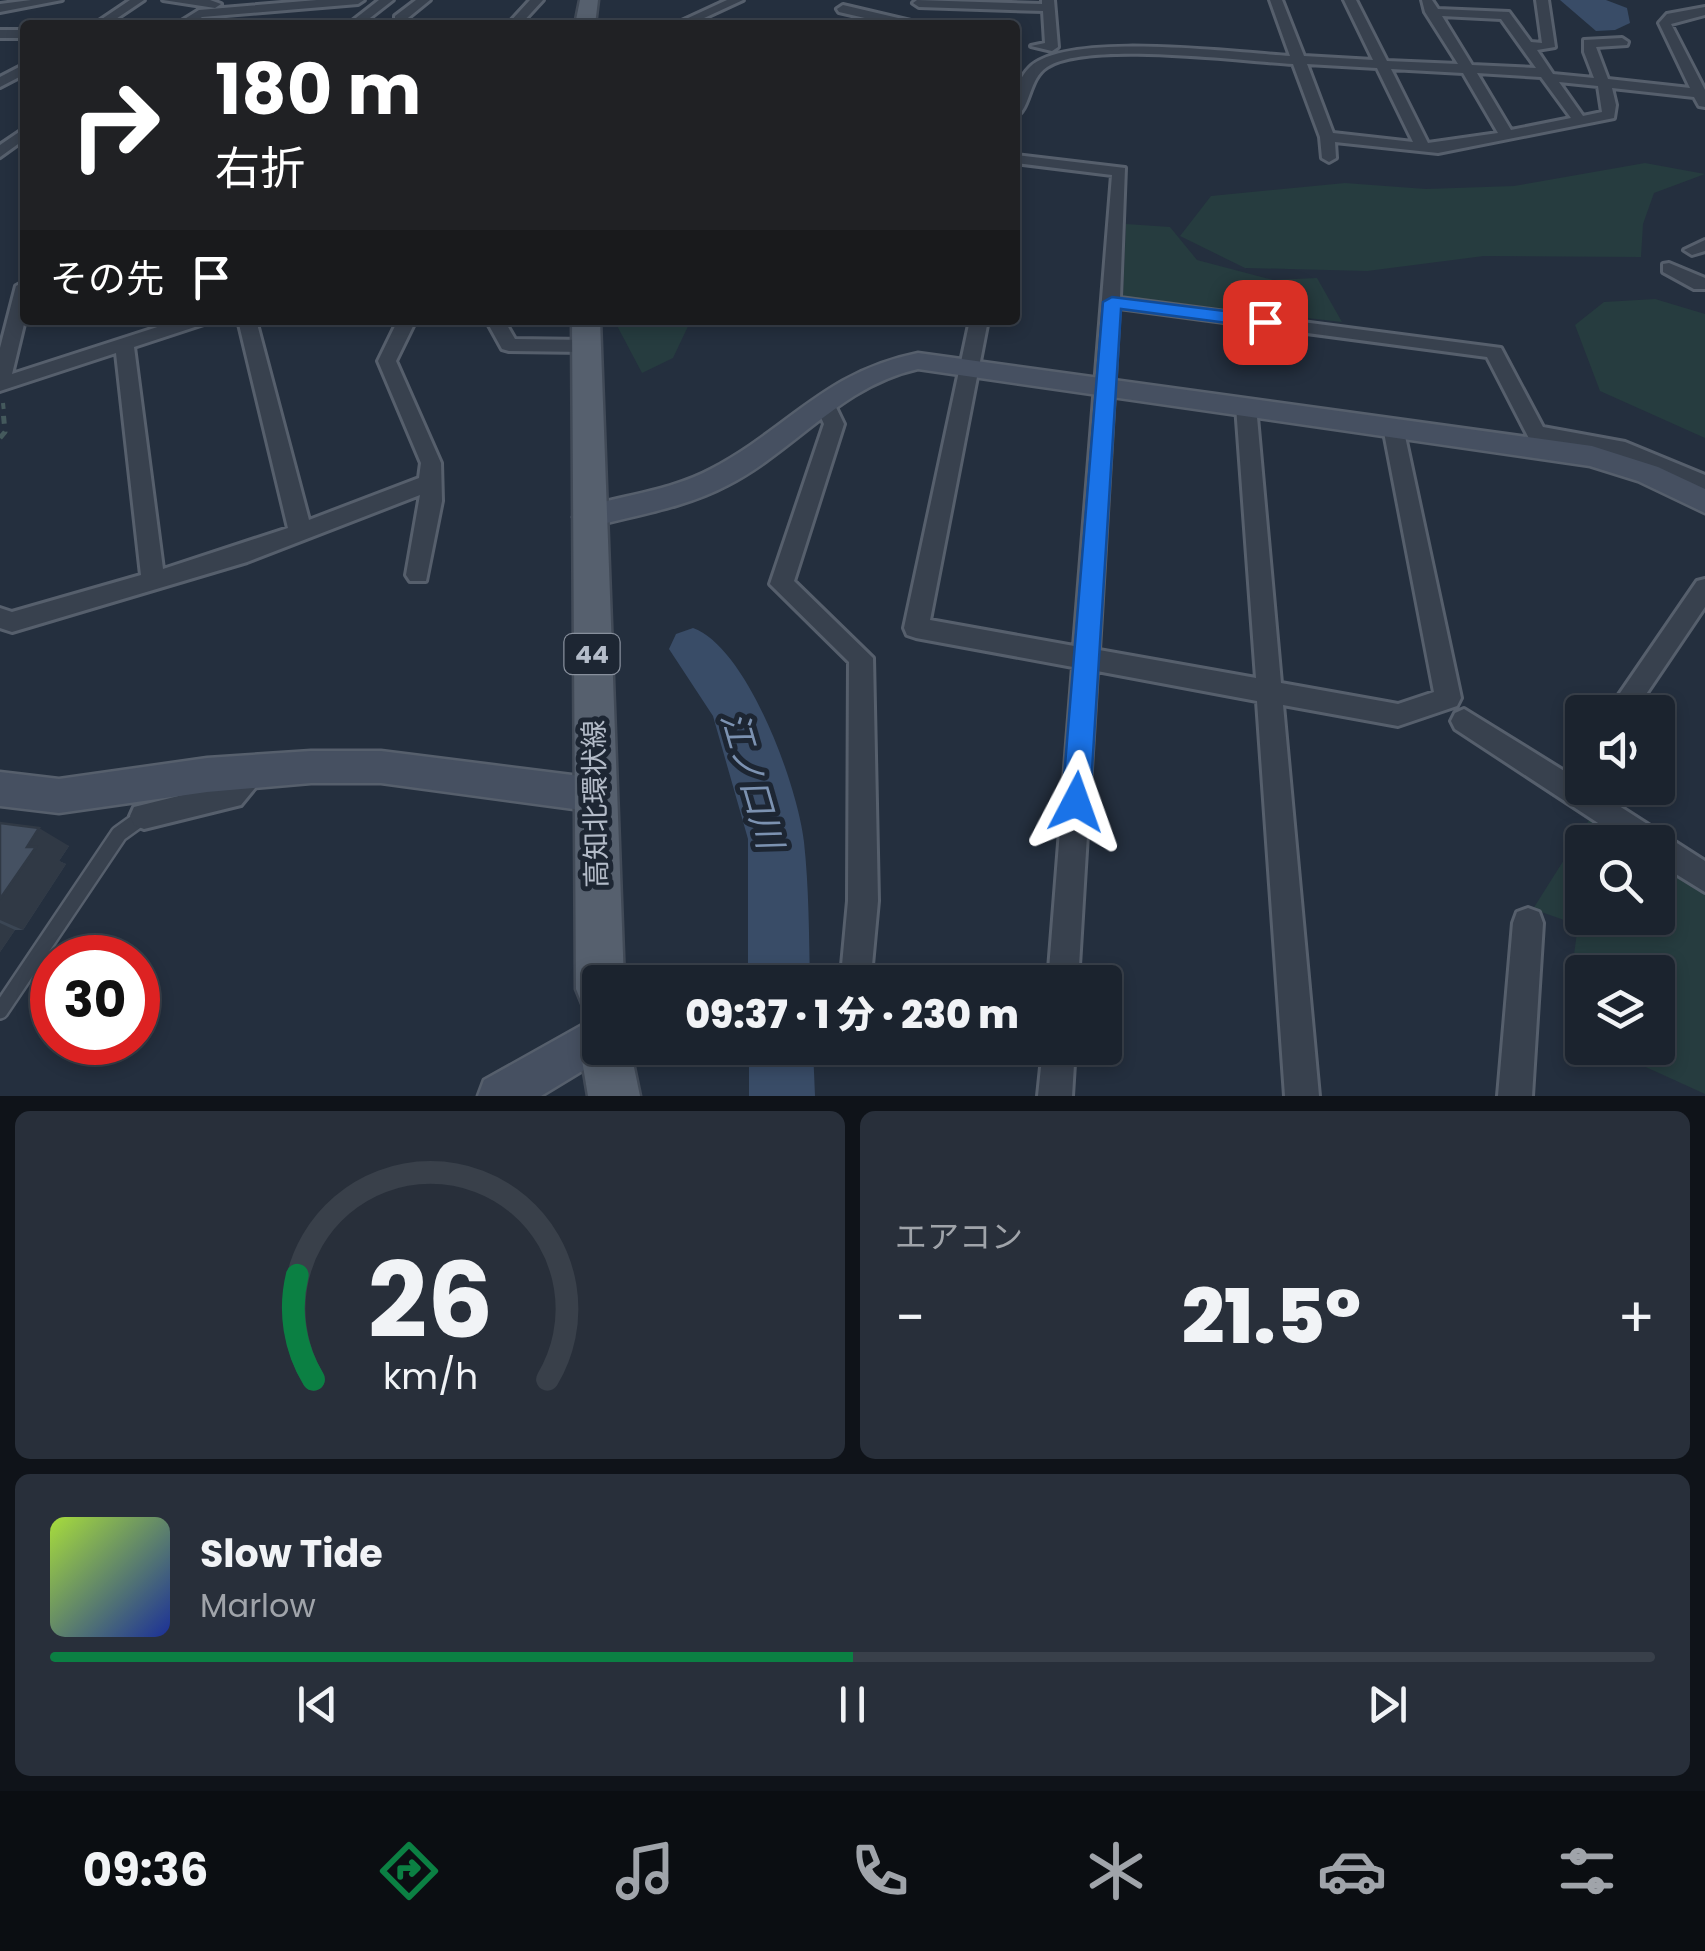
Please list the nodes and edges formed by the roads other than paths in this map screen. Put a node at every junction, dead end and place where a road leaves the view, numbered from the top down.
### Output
1 (56, 0) edge
2 (138, 0) edge
3 (169, 0) edge
4 (358, 0) edge
5 (387, 0) edge
6 (424, 0) edge
7 (537, 0) edge
8 (736, 0) edge
9 (1276, 0) edge
10 (1350, 0) edge
11 (1542, 0) edge
12 (224, 2) edge
13 (299, 3) edge
14 (919, 4) edge
15 (1049, 4) edge
16 (844, 5) edge
17 (974, 5) junction
18 (1428, 6) edge
19 (0, 8) edge
20 (1705, 11) edge
21 (207, 14) junction
22 (399, 19) dead end
23 (107, 20) edge
24 (189, 20) edge
25 (274, 20) edge
26 (361, 20) edge
27 (518, 20) edge
28 (690, 20) edge
29 (894, 20) edge
30 (972, 20) edge
31 (1622, 42) dead end
32 (1037, 46) dead end
33 (1526, 46) junction
34 (1298, 59) junction
35 (1381, 64) junction
36 (1466, 68) junction
37 (1547, 75) junction
38 (1604, 80) junction
39 (1020, 87) edge
40 (1703, 97) edge
41 (1580, 121) junction
42 (20, 136) edge
43 (1507, 136) junction
44 (1327, 137) junction
45 (1423, 148) junction
46 (0, 153) edge
47 (1330, 158) dead end
48 (1020, 160) edge
49 (1669, 268) dead end
50 (1705, 283) edge
51 (1112, 302) junction
52 (20, 307) edge
53 (248, 325) edge
54 (405, 325) edge
55 (498, 325) edge
56 (978, 325) edge
57 (157, 327) edge
58 (586, 333) edge
59 (124, 345) junction
60 (969, 366) junction
61 (1107, 386) junction
62 (1, 388) edge
63 (824, 402) junction
64 (1246, 406) junction
65 (1393, 427) junction
66 (1540, 441) junction
67 (430, 483) junction
68 (1705, 484) edge
69 (1705, 502) edge
70 (588, 517) junction
71 (301, 534) junction
72 (418, 574) dead end
73 (154, 582) junction
74 (1705, 588) edge
75 (0, 618) edge
76 (1086, 658) junction
77 (1269, 692) junction
78 (1632, 695) edge
79 (1464, 721) dead end
80 (255, 772) junction
81 (1565, 773) edge
82 (0, 789) edge
83 (596, 795) junction
84 (1607, 805) edge
85 (144, 816) joint
86 (1630, 825) edge
87 (1675, 858) edge
88 (1705, 878) edge
89 (1528, 923) dead end
90 (600, 965) edge
91 (857, 965) edge
92 (1064, 965) edge
93 (0, 1011) edge
94 (582, 1047) edge
95 (608, 1065) edge
96 (1058, 1065) edge
97 (500, 1096) edge
98 (614, 1096) edge
99 (1055, 1096) edge
100 (1302, 1096) edge
101 (1515, 1096) edge

1 - 19 street
2 - 23 street
3 - 12 street
4 - 13 street
5 - 26 street
6 - 22 street
7 - 27 street
8 - 28 street
9 - 34 street
10 - 35 street
11 - 33 street
12 - 21 street
13 - 21 street
13 - 25 street
14 - 17 street
15 - 17 street
15 - 32 street
16 - 29 street
17 - 30 street
18 - 33 street
18 - 36 street
20 - 40 street
21 - 24 street
31 - 38 street
33 - 37 street
34 - 35 street
34 - 39 street
34 - 44 street
35 - 36 street
35 - 45 street
36 - 37 street
36 - 43 street
37 - 38 street
37 - 41 street
38 - 40 street
38 - 41 street
41 - 43 street
42 - 46 street
43 - 45 street
44 - 45 street
44 - 47 street
48 - 51 street
49 - 50 street
51 - 61 street
51 - 66 street
52 - 62 street
53 - 71 street
54 - 67 street
55 - 58 street
56 - 60 street
57 - 59 street
58 - 70 main road, 高知北環状線 / 44
59 - 62 street
59 - 73 street
60 - 61 street
60 - 63 street
60 - 76 street
61 - 64 street
61 - 76 street
63 - 70 street
63 - 91 street
64 - 65 street
64 - 77 street
65 - 66 street
65 - 77 street
66 - 68 street
66 - 69 street
67 - 71 street
67 - 72 street
70 - 83 main road, 高知北環状線 / 44
71 - 73 street
73 - 75 street
74 - 78 street
76 - 77 street
76 - 92 street
77 - 100 street
79 - 81 street
80 - 82 street
80 - 83 street
80 - 85 street
83 - 90 main road, 高知北環状線 / 44
84 - 86 street
85 - 93 lane
87 - 88 street
89 - 101 street
94 - 97 street
95 - 98 main road
96 - 99 street

